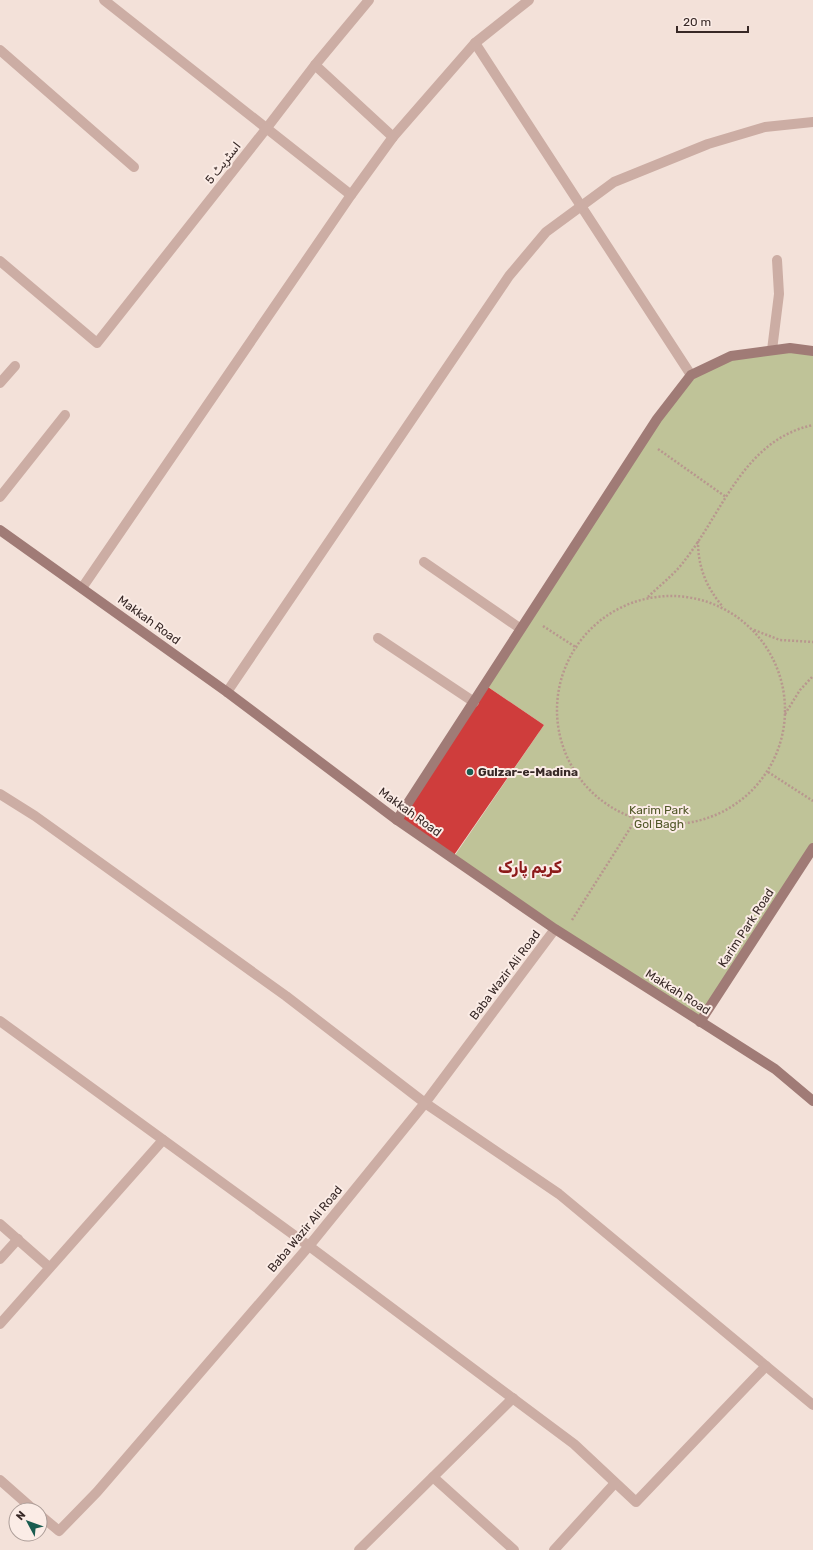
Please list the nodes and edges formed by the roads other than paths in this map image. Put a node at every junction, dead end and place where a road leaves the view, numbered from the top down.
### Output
1 (104, 0) edge
2 (369, 0) edge
3 (529, 0) edge
4 (475, 43) junction
5 (0, 50) edge
6 (315, 64) junction
7 (813, 122) edge
8 (266, 129) junction
9 (393, 137) junction
10 (134, 167) dead end
11 (351, 195) junction
12 (580, 206) junction
13 (777, 260) dead end
14 (0, 261) edge
15 (772, 350) junction
16 (813, 352) edge
17 (15, 366) dead end
18 (691, 375) junction
19 (0, 383) edge
20 (65, 416) dead end
21 (0, 497) edge
22 (0, 530) edge
23 (424, 562) dead end
24 (82, 588) junction
25 (521, 629) junction
26 (378, 638) dead end
27 (227, 692) junction
28 (474, 702) junction
29 (0, 794) edge
30 (397, 820) junction
31 (813, 848) edge
32 (559, 932) junction
33 (0, 1021) edge
34 (700, 1022) junction
35 (813, 1101) edge
36 (425, 1103) junction
37 (164, 1140) junction
38 (0, 1224) edge
39 (18, 1239) junction
40 (309, 1246) junction
41 (0, 1259) edge
42 (49, 1267) junction
43 (0, 1324) edge
44 (766, 1366) junction
45 (513, 1398) junction
46 (813, 1405) edge
47 (433, 1477) junction
48 (0, 1480) edge
49 (615, 1483) junction
50 (25, 1502) edge
51 (48, 1522) edge
52 (359, 1550) edge
53 (514, 1550) edge
54 (554, 1550) edge

1 - 8 street
2 - 6 street, اسٹریٹ 5
3 - 4 street
4 - 9 street
4 - 12 street
5 - 10 street
6 - 8 street, اسٹریٹ 5
6 - 9 street
7 - 12 street
8 - 11 street
8 - 14 street, اسٹریٹ 5
9 - 11 street
11 - 24 street
12 - 18 street
12 - 27 street
13 - 15 street
15 - 16 street
15 - 18 street
17 - 19 street
18 - 25 street
20 - 21 street
22 - 24 street, Makkah Road
23 - 25 street
24 - 27 street, Makkah Road
25 - 28 street
26 - 28 street
27 - 30 street, Makkah Road
28 - 30 street
29 - 36 street
30 - 32 street, Makkah Road
31 - 34 street, Karim Park Road
32 - 34 street, Makkah Road
32 - 36 street, Baba Wazir Ali Road
33 - 37 street
34 - 35 street, Makkah Road
36 - 40 street, Baba Wazir Ali Road
36 - 44 street
37 - 40 street
37 - 42 street
38 - 39 street
39 - 41 street
39 - 42 street
40 - 45 street
40 - 51 street, Baba Wazir Ali Road
42 - 43 street
44 - 46 street
44 - 49 street
45 - 47 street
45 - 49 street
47 - 52 street
47 - 53 street
48 - 50 street
49 - 54 street

